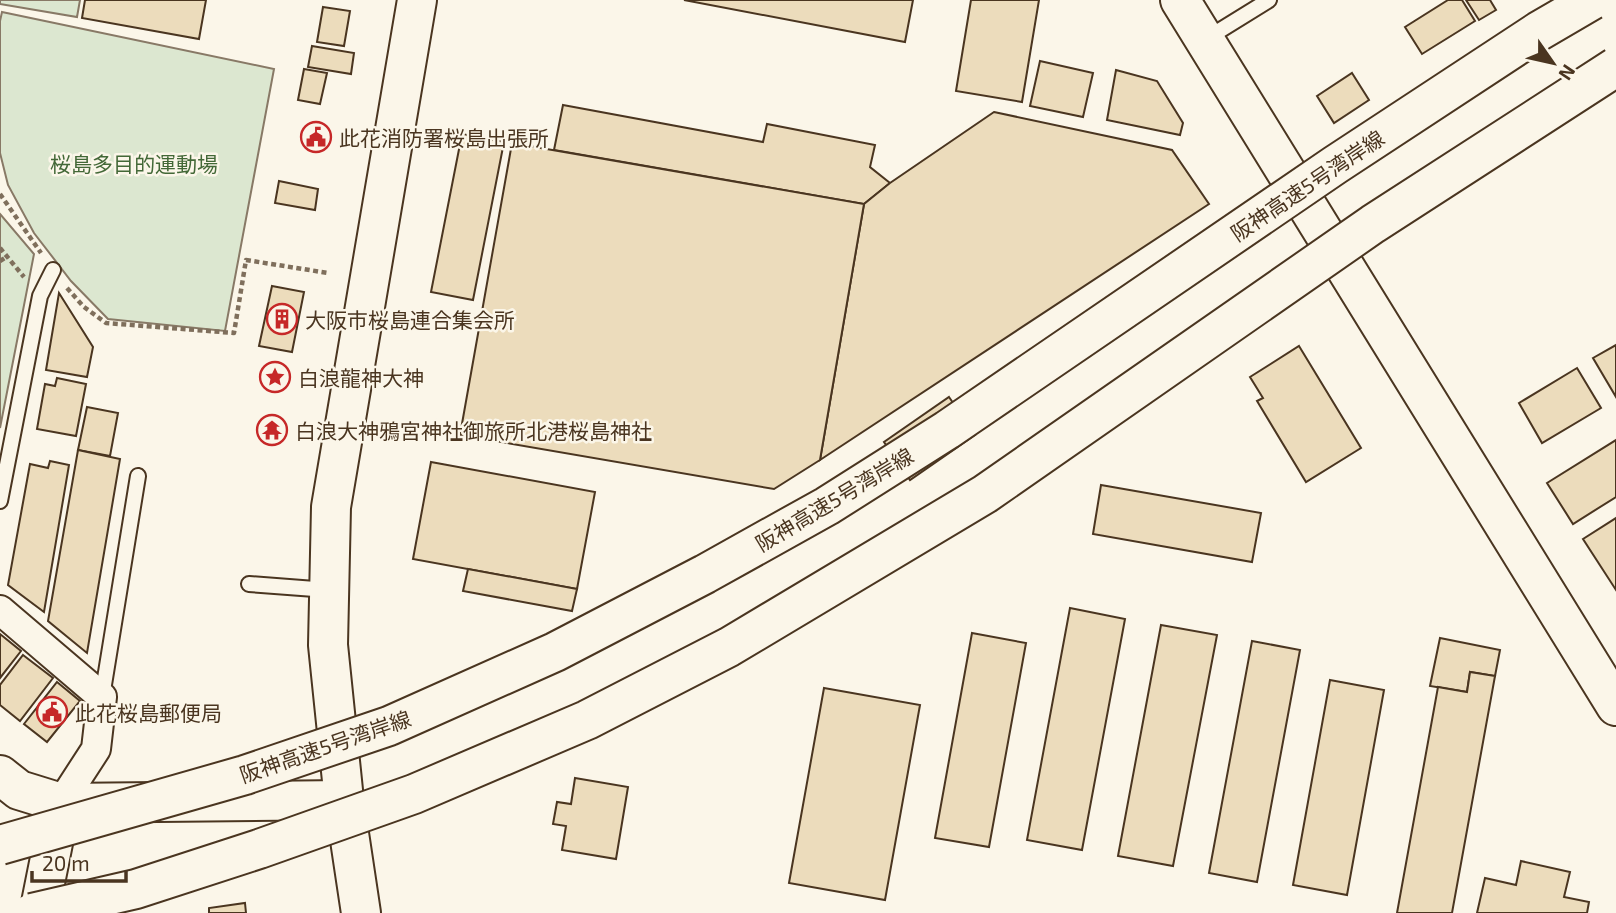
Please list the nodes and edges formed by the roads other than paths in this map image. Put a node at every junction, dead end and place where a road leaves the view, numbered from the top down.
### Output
1 (417, 0) edge
2 (1180, 0) edge
3 (1269, 0) edge
4 (1592, 0) edge
5 (1205, 40) junction
6 (1616, 67) edge
7 (53, 270) road end
8 (138, 475) dead end
9 (0, 501) edge
10 (250, 584) dead end
11 (330, 590) junction
12 (0, 610) edge
13 (102, 697) junction
14 (1616, 706) edge
15 (0, 775) edge
16 (344, 800) junction
17 (61, 803) junction
18 (0, 845) edge
19 (82, 908) dead end
20 (37, 911) edge
21 (361, 913) edge

1 - 11 main road
2 - 5 main road
3 - 5 lane
4 - 18 main road, 阪神高速5号湾岸線, bridge
5 - 14 main road
6 - 20 main road, bridge
7 - 9 lane
8 - 13 lane
10 - 11 lane
11 - 16 main road
12 - 13 street
13 - 17 street
15 - 17 main road
16 - 17 main road
16 - 21 main road
17 - 20 main road
19 - 20 lane

